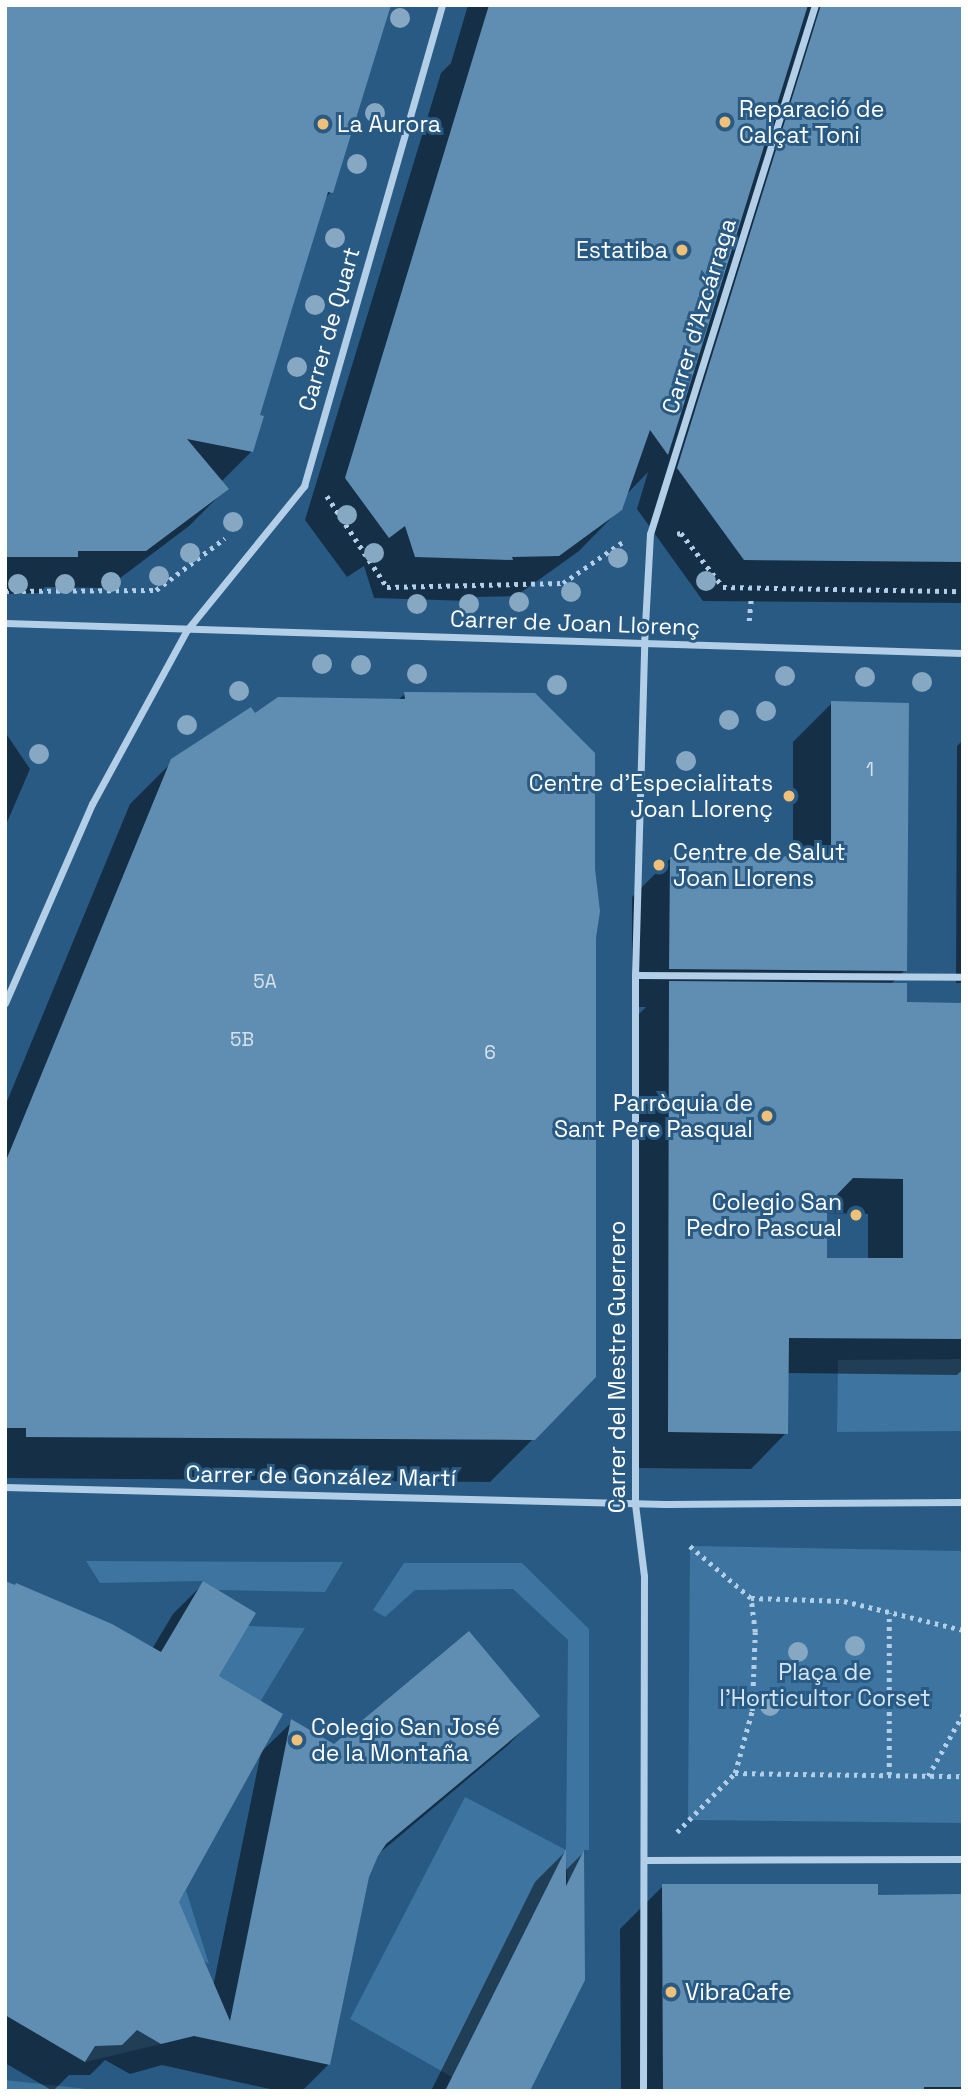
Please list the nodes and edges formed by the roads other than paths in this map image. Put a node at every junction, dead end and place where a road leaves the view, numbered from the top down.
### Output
1 (442, 5) edge
2 (815, 5) edge
3 (5, 623) edge
4 (187, 630) junction
5 (644, 644) junction
6 (963, 653) edge
7 (635, 975) junction
8 (963, 977) edge
9 (5, 1003) edge
10 (5, 1488) edge
11 (963, 1502) edge
12 (635, 1504) junction
13 (963, 1859) edge
14 (645, 1860) junction
15 (643, 2091) edge

1 - 4 street, Carrer de Quart
2 - 5 street, Carrer d'Azcárraga
3 - 4 street, Carrer de Joan Llorenç
4 - 5 street, Carrer de Joan Llorenç
4 - 9 street, Carrer de Quart
5 - 6 street, Carrer de Joan Llorenç
5 - 7 street, Carrer del Mestre Guerrero
7 - 8 street
7 - 12 street, Carrer del Mestre Guerrero
10 - 12 street, Carrer de González Martí
11 - 12 street
12 - 14 street, Carrer del Mestre Guerrero
13 - 14 street
14 - 15 street, Carrer del Mestre Guerrero

